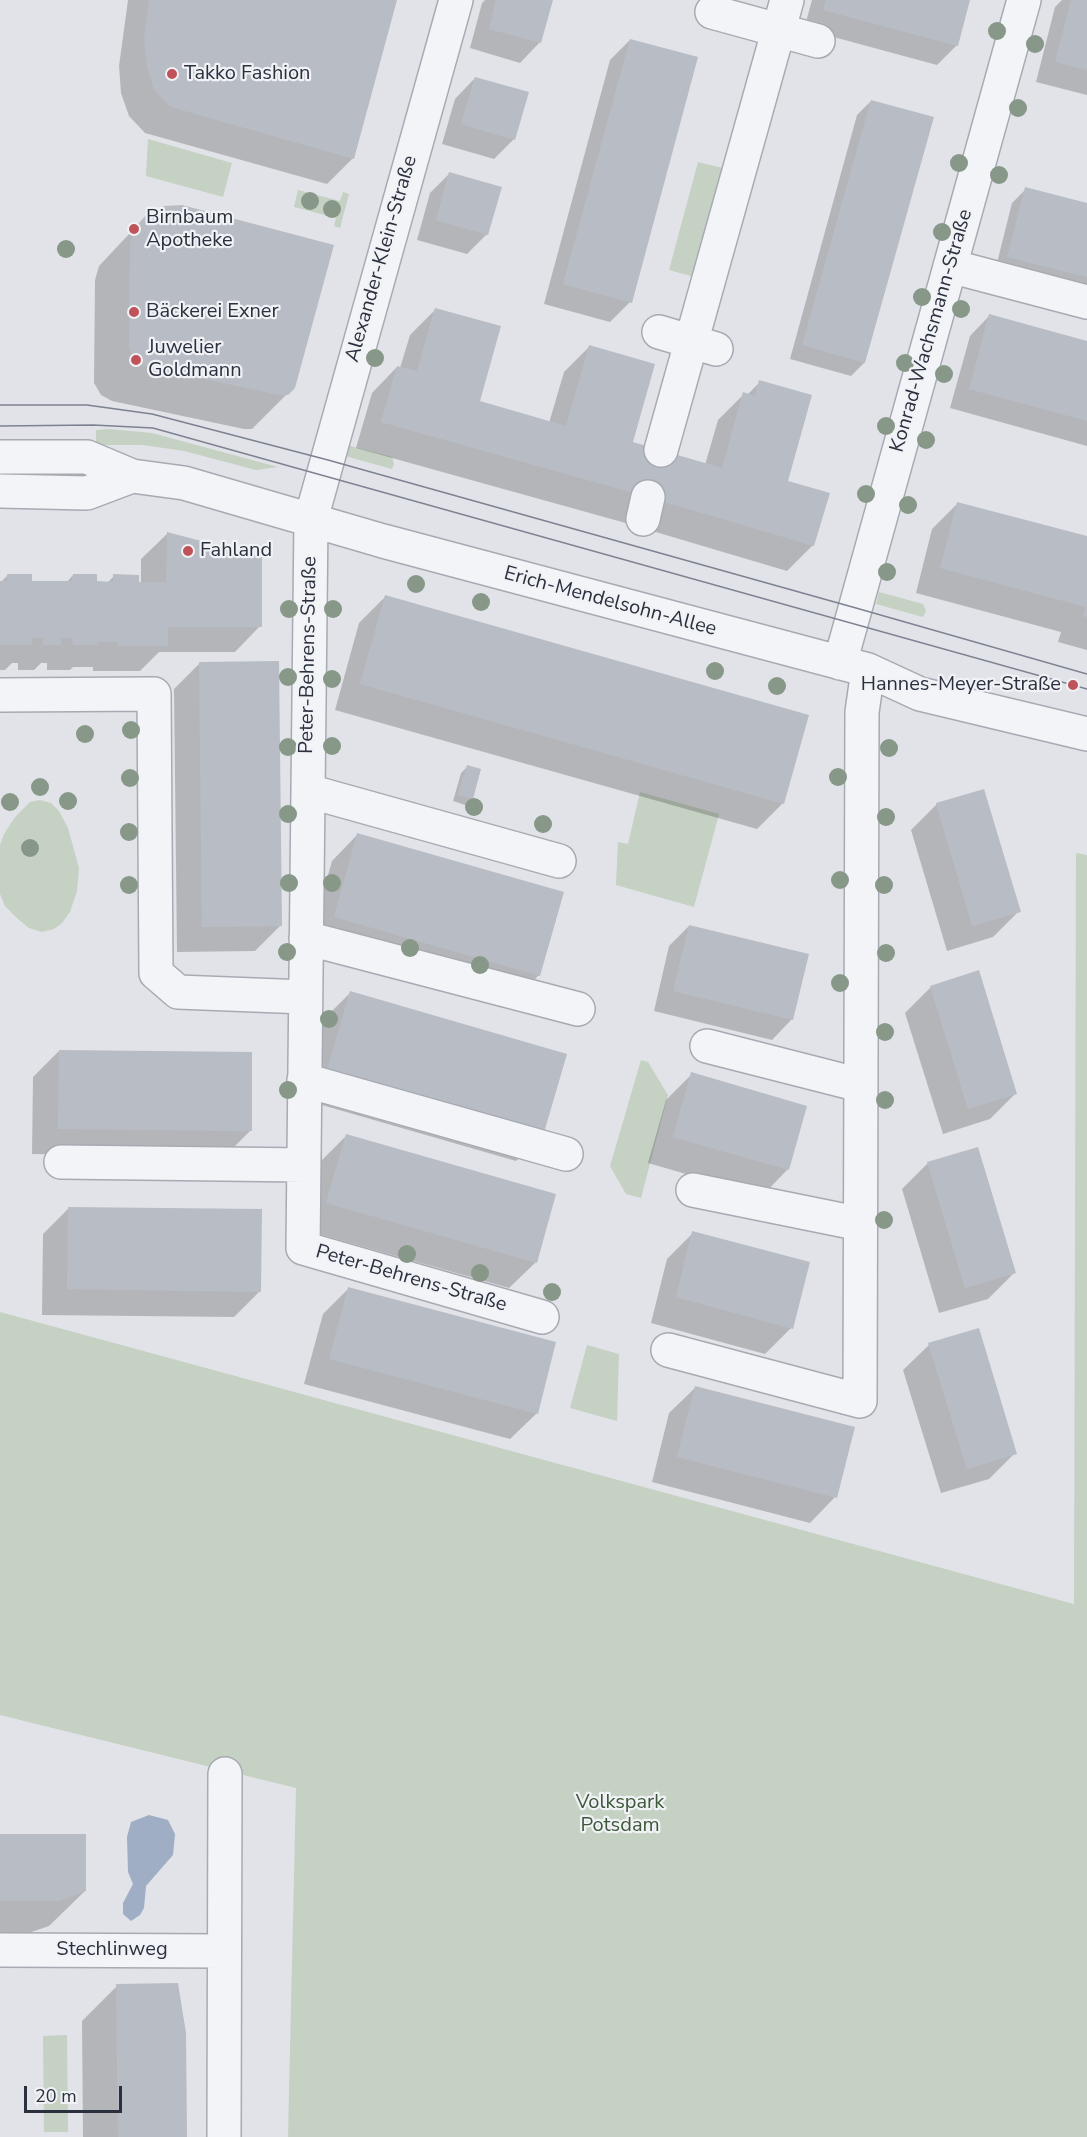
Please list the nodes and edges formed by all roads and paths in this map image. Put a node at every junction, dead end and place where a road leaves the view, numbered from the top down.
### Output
1 (456, 0) edge
2 (787, 0) edge
3 (1024, 0) edge
4 (712, 12) dead end
5 (779, 31) junction
6 (818, 41) dead end
7 (950, 266) junction
8 (1087, 302) edge
9 (659, 332) dead end
10 (704, 345) junction
11 (661, 450) dead end
12 (0, 457) edge
13 (132, 476) junction
14 (0, 491) edge
15 (311, 519) junction
16 (854, 667) junction
17 (0, 695) edge
18 (1087, 734) edge
19 (308, 791) junction
20 (559, 861) dead end
21 (306, 938) junction
22 (305, 997) junction
23 (578, 1009) dead end
24 (707, 1046) dead end
25 (304, 1080) junction
26 (860, 1085) junction
27 (566, 1154) dead end
28 (61, 1162) dead end
29 (304, 1165) junction
30 (693, 1190) dead end
31 (861, 1224) junction
32 (542, 1317) dead end
33 (668, 1350) dead end
34 (225, 1774) dead end
35 (0, 1950) edge
36 (224, 1951) junction
37 (224, 2137) edge

1 - 15 street, Alexander-Klein-Straße
2 - 5 street
3 - 7 street, Konrad-Wachsmann-Straße
4 - 5 street
5 - 6 street
5 - 10 street
7 - 8 street
7 - 16 street, Konrad-Wachsmann-Straße
9 - 10 street
10 - 11 street
12 - 13 street, Erich-Mendelsohn-Allee
13 - 14 street, Erich-Mendelsohn-Allee
13 - 15 street, Erich-Mendelsohn-Allee
15 - 16 street, Erich-Mendelsohn-Allee
15 - 19 street, Peter-Behrens-Straße
16 - 18 street, Erich-Mendelsohn-Allee
16 - 26 street
17 - 22 street
19 - 20 street
19 - 21 street, Peter-Behrens-Straße
21 - 22 street, Peter-Behrens-Straße
21 - 23 street
22 - 25 street, Peter-Behrens-Straße
24 - 26 street
25 - 27 street
25 - 29 street, Peter-Behrens-Straße
26 - 31 street
28 - 29 street
29 - 32 street, Peter-Behrens-Straße
30 - 31 street
31 - 33 street
34 - 36 street
35 - 36 street, Stechlinweg
36 - 37 street

